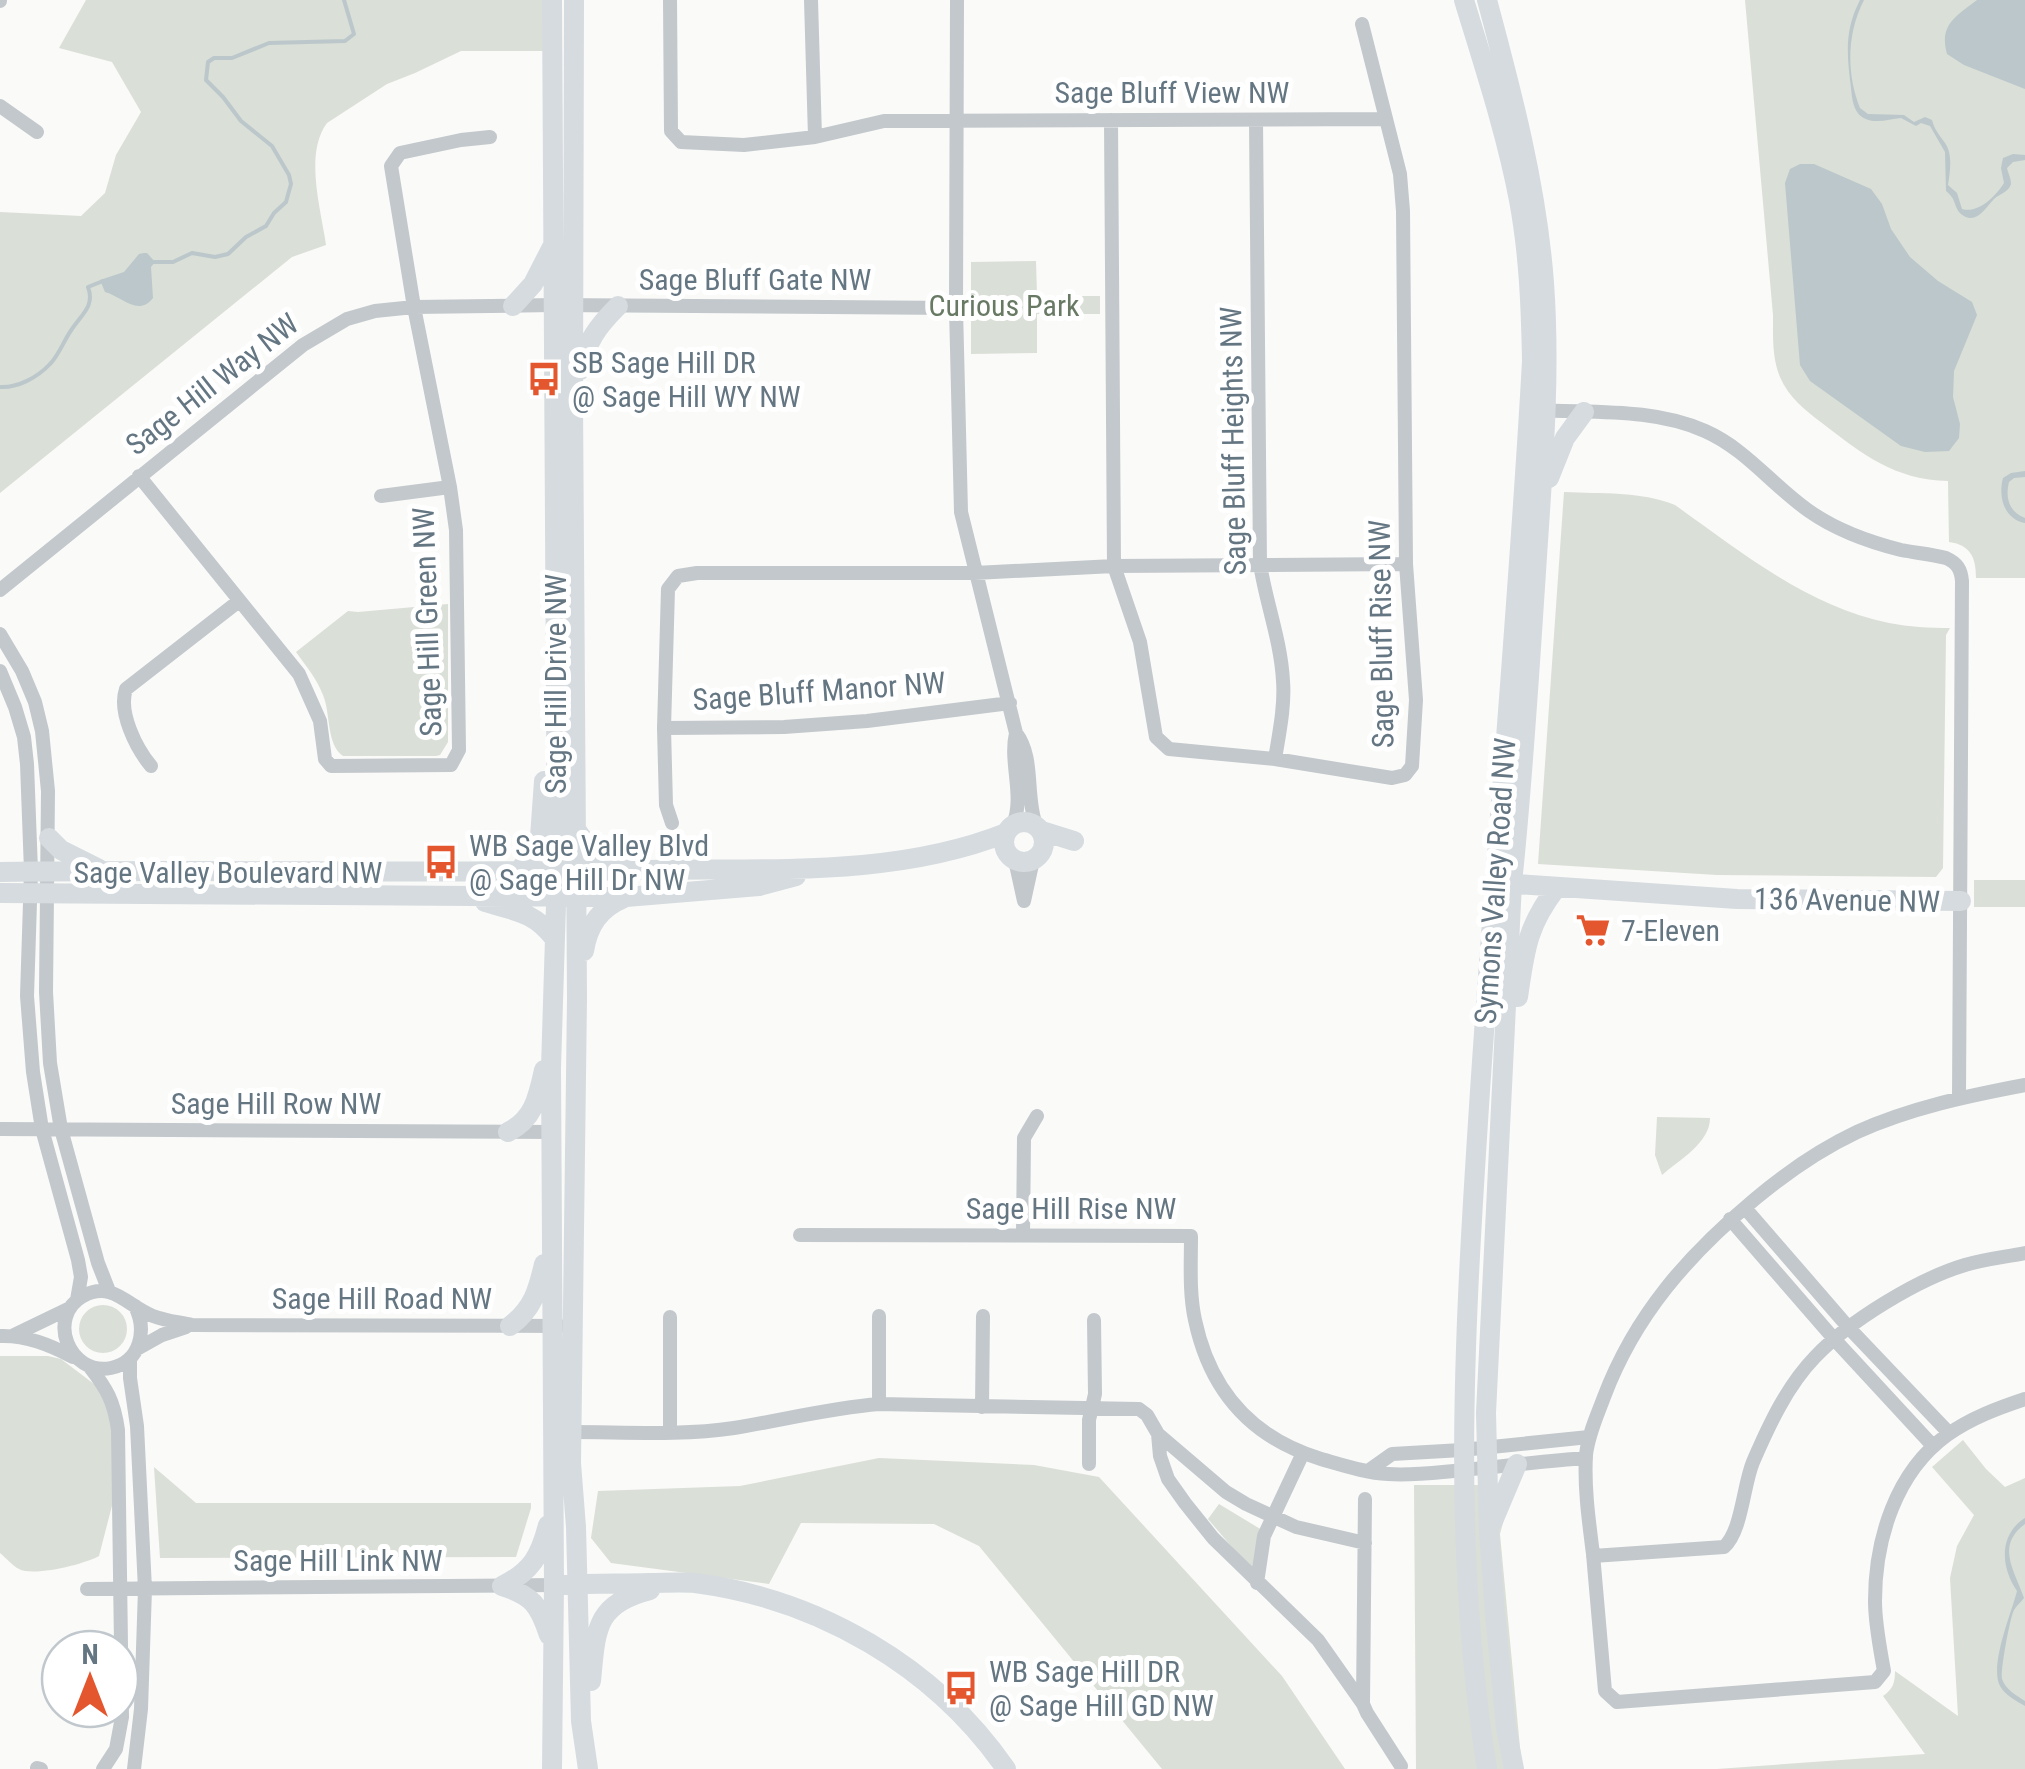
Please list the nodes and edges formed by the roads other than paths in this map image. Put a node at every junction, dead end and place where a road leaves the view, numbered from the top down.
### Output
1 (552, 0) edge
2 (574, 0) edge
3 (670, 0) edge
4 (812, 0) edge
5 (957, 0) edge
6 (1464, 0) edge
7 (1487, 0) edge
8 (1362, 24) dead end
9 (0, 106) edge
10 (1386, 119) junction
11 (1111, 120) junction
12 (1256, 120) junction
13 (958, 121) junction
14 (37, 132) dead end
15 (815, 137) junction
16 (490, 138) dead end
17 (553, 245) junction
18 (563, 305) junction
19 (512, 306) junction
20 (618, 306) junction
21 (414, 307) junction
22 (956, 308) junction
23 (573, 401) junction
24 (1538, 410) junction
25 (1584, 412) junction
26 (139, 476) junction
27 (450, 487) junction
28 (382, 496) dead end
29 (1541, 499) junction
30 (1260, 564) junction
31 (1406, 564) junction
32 (1114, 566) junction
33 (974, 573) junction
34 (0, 590) edge
35 (239, 601) junction
36 (0, 634) edge
37 (0, 671) edge
38 (1010, 703) junction
39 (554, 716) junction
40 (664, 728) junction
41 (1275, 759) junction
42 (152, 766) dead end
43 (672, 824) dead end
44 (576, 829) junction
45 (49, 838) junction
46 (1024, 842) joint
47 (824, 869) junction
48 (636, 870) junction
49 (39, 871) junction
50 (0, 872) edge
51 (105, 872) junction
52 (518, 872) junction
53 (567, 872) junction
54 (1503, 883) junction
55 (1557, 886) junction
56 (0, 893) edge
57 (38, 894) junction
58 (459, 895) junction
59 (566, 896) junction
60 (626, 897) junction
61 (1960, 901) junction
62 (554, 938) junction
63 (577, 998) junction
64 (1505, 1025) junction
65 (553, 1034) junction
66 (576, 1035) junction
67 (2025, 1085) edge
68 (1960, 1098) junction
69 (1037, 1116) dead end
70 (0, 1129) edge
71 (42, 1129) junction
72 (61, 1129) junction
73 (508, 1132) junction
74 (552, 1132) junction
75 (1744, 1208) junction
76 (1730, 1220) junction
77 (552, 1233) junction
78 (800, 1235) dead end
79 (1022, 1236) junction
80 (2025, 1252) edge
81 (110, 1291) junction
82 (74, 1304) junction
83 (135, 1306) junction
84 (880, 1316) dead end
85 (983, 1316) dead end
86 (670, 1317) dead end
87 (1094, 1320) dead end
88 (192, 1325) junction
89 (510, 1326) junction
90 (562, 1326) junction
91 (1850, 1328) junction
92 (7, 1336) edge
93 (1834, 1340) junction
94 (134, 1353) junction
95 (83, 1363) junction
96 (2025, 1399) edge
97 (879, 1404) junction
98 (982, 1407) junction
99 (1092, 1409) junction
100 (572, 1432) junction
101 (670, 1432) junction
102 (1949, 1433) junction
103 (1158, 1434) junction
104 (1589, 1437) junction
105 (1934, 1446) junction
106 (1302, 1454) junction
107 (1487, 1458) junction
108 (1586, 1458) junction
109 (1463, 1460) junction
110 (1089, 1464) dead end
111 (1517, 1464) junction
112 (1365, 1499) dead end
113 (554, 1503) junction
114 (1274, 1518) junction
115 (576, 1528) junction
116 (1488, 1532) junction
117 (1365, 1543) junction
118 (1593, 1556) junction
119 (692, 1583) junction
120 (1257, 1583) junction
121 (578, 1584) junction
122 (554, 1585) junction
123 (502, 1586) junction
124 (87, 1589) dead end
125 (121, 1589) junction
126 (145, 1589) junction
127 (1364, 1647) junction
128 (554, 1648) junction
129 (1331, 1657) junction
130 (553, 1691) junction
131 (1363, 1704) junction
132 (998, 1766) edge
133 (1401, 1766) dead end
134 (588, 1768) edge
135 (103, 1769) edge
136 (134, 1769) edge
137 (552, 1769) edge
138 (561, 1769) edge
139 (1486, 1769) edge
140 (1514, 1769) edge

1 - 17 street, Sage Hill Drive NW
2 - 18 street, Sage Hill Drive NW
3 - 15 street, Sage Bluff View NW
4 - 15 street
5 - 13 street
6 - 24 street, Symons Valley Road NW
7 - 24 street, Symons Valley Road NW
8 - 10 street, Sage Bluff Rise NW
9 - 14 street
10 - 12 street, Sage Bluff View NW
10 - 31 street, Sage Bluff Rise NW
11 - 12 street, Sage Bluff View NW
11 - 13 street, Sage Bluff View NW
11 - 32 street, Sage Bluff Rise NW
12 - 30 street, Sage Bluff Heights NW
13 - 15 street, Sage Bluff View NW
13 - 22 street
16 - 21 street, Sage Hill Green NW
17 - 18 street, Sage Hill Drive NW
17 - 19 street
18 - 19 street, Sage Hill Way NW
18 - 20 street, Sage Bluff Gate NW
18 - 23 street, Sage Hill Drive NW
18 - 39 street, Sage Hill Drive NW
19 - 21 street, Sage Hill Way NW
20 - 22 street, Sage Bluff Gate NW
20 - 23 street
21 - 26 street, Sage Hill Way NW
21 - 27 street, Sage Hill Green NW
22 - 33 street
23 - 44 street, Sage Hill Drive NW
24 - 25 street
24 - 29 street, Symons Valley Road NW
24 - 54 street, Symons Valley Road NW
25 - 29 street
25 - 61 street
26 - 34 street, Sage Hill Way NW
26 - 35 street, Sage Hill Green NW
27 - 28 street
27 - 35 street, Sage Hill Green NW
29 - 54 street, Symons Valley Road NW
30 - 31 street
30 - 32 street
30 - 41 street, Sage Bluff Heights NW
31 - 41 street, Sage Bluff Rise NW
32 - 33 street
32 - 41 street, Sage Bluff Rise NW
33 - 38 street
33 - 40 street, Sage Bluff Manor NW
35 - 42 street
36 - 45 street
37 - 49 street
38 - 40 street, Sage Bluff Manor NW
38 - 46 street
39 - 52 street
39 - 53 street, Sage Hill Drive NW
40 - 43 street
44 - 48 street
44 - 53 street, Sage Hill Drive NW
45 - 49 street
45 - 51 street
46 - 47 street
47 - 48 street
47 - 60 street
48 - 53 street
49 - 50 street, Sage Valley Boulevard NW
49 - 51 street, Sage Valley Boulevard NW
49 - 57 street
51 - 52 street, Sage Valley Boulevard NW
52 - 53 street, Sage Valley Boulevard NW
53 - 59 street, Sage Hill Drive NW
54 - 55 street, 136 Avenue NW
54 - 64 street, Symons Valley Road NW
54 - 109 street, Symons Valley Road NW
55 - 61 street, 136 Avenue NW
55 - 64 street
56 - 57 street, Sage Valley Boulevard NW
57 - 58 street, Sage Valley Boulevard NW
57 - 71 street
57 - 72 street
58 - 59 street, Sage Valley Boulevard NW
58 - 62 street
59 - 60 street
59 - 62 street, Sage Hill Drive NW
59 - 63 street, Sage Hill Drive NW
60 - 63 street
61 - 68 street
62 - 65 street, Sage Hill Drive NW
63 - 66 street, Sage Hill Drive NW
64 - 107 street, Symons Valley Road NW
65 - 66 street
65 - 73 street
65 - 74 street, Sage Hill Drive NW
66 - 90 street, Sage Hill Drive NW
67 - 68 street
68 - 75 street
69 - 79 street
70 - 71 street, Sage Hill Row NW
71 - 72 street, Sage Hill Row NW
71 - 82 street
72 - 73 street, Sage Hill Row NW
72 - 81 street
73 - 74 street, Sage Hill Row NW
74 - 77 street, Sage Hill Drive NW
75 - 76 street
75 - 91 street
76 - 93 street
76 - 104 street
77 - 89 street
77 - 90 street, Sage Hill Drive NW
78 - 79 street, Sage Hill Rise NW
79 - 106 street, Sage Hill Rise NW
80 - 91 street
81 - 82 street
81 - 83 street
82 - 92 street
82 - 95 street
83 - 88 street, Sage Hill Road NW
83 - 94 street
84 - 97 street
85 - 98 street
86 - 101 street
87 - 99 street
88 - 89 street, Sage Hill Road NW
88 - 94 street, Sage Hill Road NW
89 - 90 street, Sage Hill Road NW
90 - 100 street, Sage Hill Drive NW
90 - 113 street, Sage Hill Drive NW
91 - 93 street
91 - 102 street
92 - 95 street
93 - 105 street
93 - 118 street
94 - 95 street
94 - 126 street
95 - 125 street
96 - 102 street
97 - 98 street
97 - 101 street
98 - 99 street
99 - 103 street
99 - 110 street
100 - 101 street
100 - 115 street, Sage Hill Drive NW
102 - 105 street
103 - 114 street
103 - 120 street
104 - 107 street
104 - 108 street
105 - 118 street
106 - 109 street, Sage Hill Rise NW
106 - 114 street
107 - 109 street, Sage Hill Rise NW
107 - 111 street
107 - 116 street, Symons Valley Road NW
108 - 111 street
108 - 118 street
109 - 139 street, Symons Valley Road NW
111 - 116 street
112 - 117 street
113 - 122 street, Sage Hill Drive NW
113 - 123 street
114 - 117 street
114 - 120 street
115 - 119 street
115 - 121 street, Sage Hill Drive NW
116 - 140 street, Symons Valley Road NW
117 - 127 street
119 - 121 street
119 - 132 street
119 - 134 street
120 - 129 street
121 - 122 street
121 - 134 street, Sage Hill Drive NW
122 - 123 street, Sage Hill Link NW
122 - 128 street, Sage Hill Drive NW
123 - 126 street, Sage Hill Link NW
123 - 128 street
124 - 125 street, Sage Hill Link NW
125 - 126 street, Sage Hill Link NW
125 - 135 street
126 - 136 street
127 - 129 street
127 - 131 street
128 - 130 street, Sage Hill Drive NW
129 - 131 street
130 - 137 street
130 - 138 street
131 - 133 street

